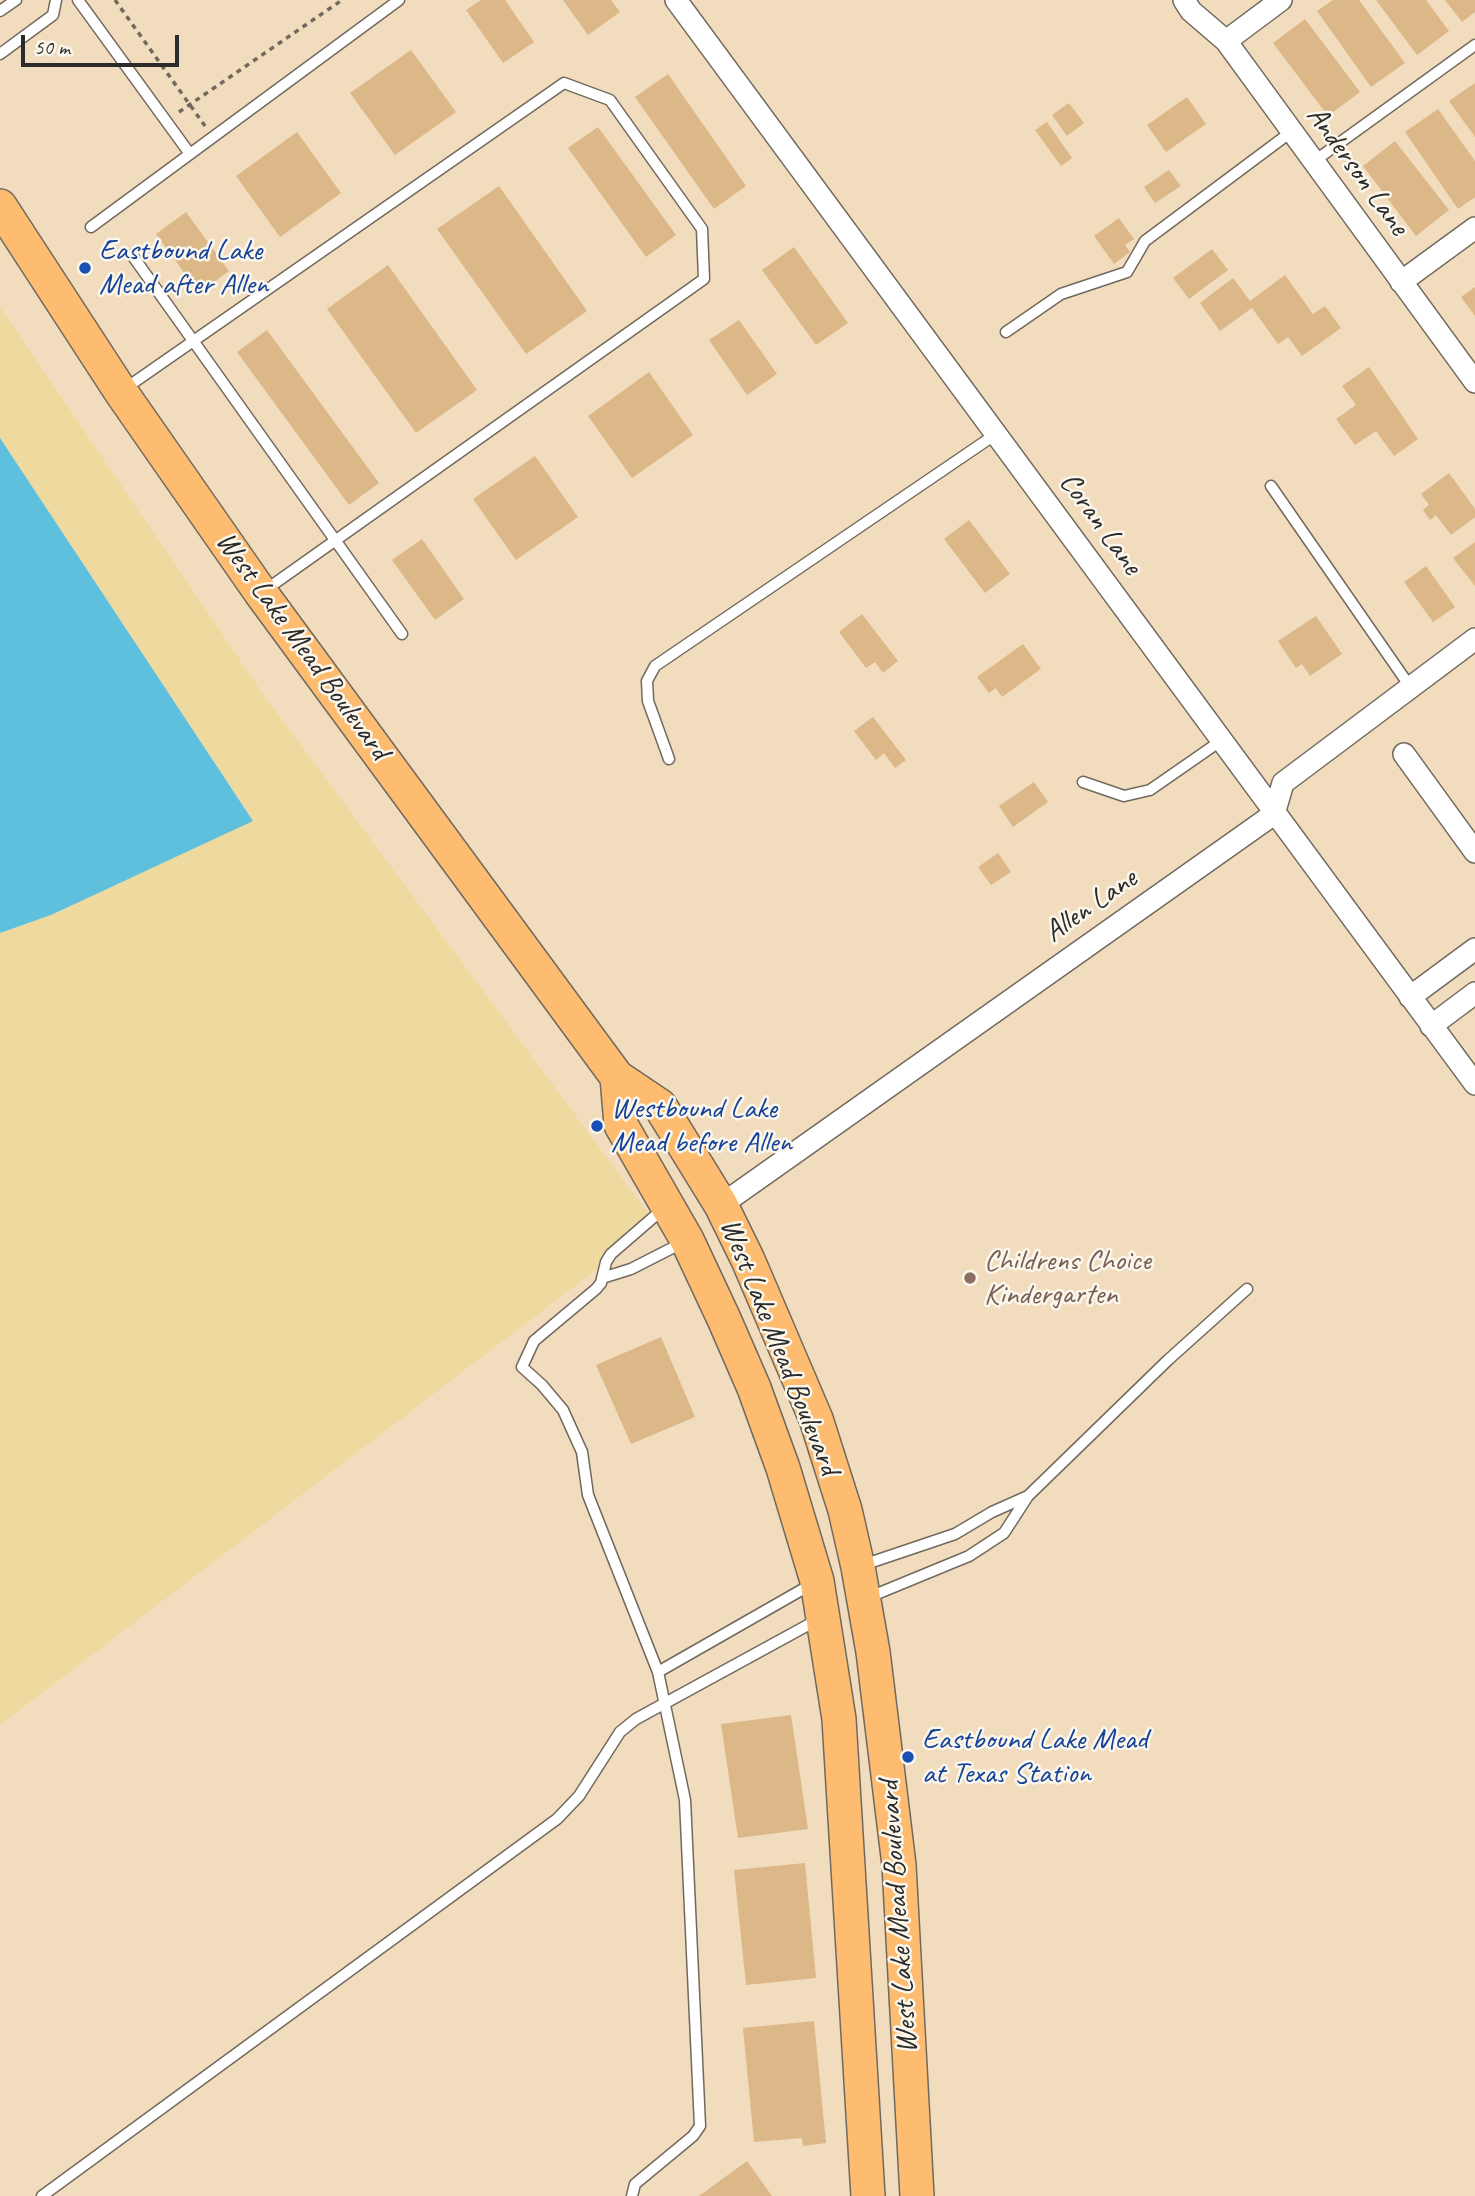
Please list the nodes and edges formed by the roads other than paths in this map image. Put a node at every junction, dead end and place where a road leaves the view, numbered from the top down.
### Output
1 (16, 0) edge
2 (55, 0) edge
3 (78, 0) edge
4 (399, 0) edge
5 (676, 0) edge
6 (1184, 0) edge
7 (1281, 0) edge
8 (0, 11) edge
9 (1226, 41) junction
10 (1475, 45) edge
11 (0, 54) edge
12 (1291, 132) junction
13 (190, 154) junction
14 (1313, 162) junction
15 (0, 206) edge
16 (92, 227) dead end
17 (1475, 228) edge
18 (132, 256) dead end
19 (1401, 282) junction
20 (1006, 332) dead end
21 (194, 341) junction
22 (1475, 382) edge
23 (121, 392) junction
24 (996, 434) junction
25 (1271, 486) dead end
26 (336, 540) junction
27 (261, 593) junction
28 (402, 634) dead end
29 (1475, 639) edge
30 (1411, 688) junction
31 (1222, 740) junction
32 (1404, 754) dead end
33 (670, 759) dead end
34 (1083, 782) dead end
35 (1274, 814) junction
36 (1467, 825) edge
37 (1475, 852) edge
38 (1475, 949) edge
39 (1475, 993) edge
40 (1410, 997) junction
41 (1431, 1026) junction
42 (617, 1077) junction
43 (1475, 1084) edge
44 (668, 1205) junction
45 (721, 1205) junction
46 (687, 1240) junction
47 (602, 1278) junction
48 (1247, 1289) dead end
49 (1028, 1496) junction
50 (858, 1567) junction
51 (817, 1581) junction
52 (864, 1600) junction
53 (824, 1616) junction
54 (658, 1672) junction
55 (663, 1703) junction
56 (42, 2196) edge
57 (632, 2196) edge
58 (868, 2196) edge
59 (917, 2196) edge

1 - 8 lane
2 - 11 lane
3 - 13 lane
4 - 13 lane
5 - 24 street, Coran Lane
6 - 9 street, Anderson Lane
7 - 9 street
9 - 12 street, Anderson Lane
10 - 14 lane
12 - 14 street, Anderson Lane
12 - 20 lane
13 - 16 lane
14 - 19 street, Anderson Lane
15 - 23 main road, West Lake Mead Boulevard
17 - 19 street
18 - 21 lane
19 - 22 street, Anderson Lane
21 - 23 lane
21 - 26 lane
21 - 26 lane
23 - 27 main road, West Lake Mead Boulevard
24 - 31 street, Coran Lane
24 - 33 lane
25 - 30 lane
26 - 27 lane
26 - 28 lane
27 - 42 main road, West Lake Mead Boulevard
29 - 30 street
30 - 35 street
31 - 34 lane
31 - 35 street, Coran Lane
32 - 36 street
35 - 40 street, Coran Lane
35 - 45 street, Allen Lane
36 - 37 street
38 - 40 street
39 - 41 street
40 - 41 street, Coran Lane
41 - 43 street, Coran Lane
42 - 44 main road, West Lake Mead Boulevard
42 - 45 main road, West Lake Mead Boulevard
44 - 46 main road, West Lake Mead Boulevard
44 - 47 lane
45 - 50 main road, West Lake Mead Boulevard
46 - 47 lane
46 - 51 main road, West Lake Mead Boulevard
47 - 54 lane
48 - 49 lane
49 - 50 lane
49 - 52 lane
50 - 51 main road
50 - 52 main road, West Lake Mead Boulevard
51 - 53 main road, West Lake Mead Boulevard
51 - 54 lane
52 - 53 main road
52 - 59 main road, West Lake Mead Boulevard
53 - 55 lane
53 - 58 main road, West Lake Mead Boulevard
54 - 55 lane
55 - 56 lane
55 - 57 lane

